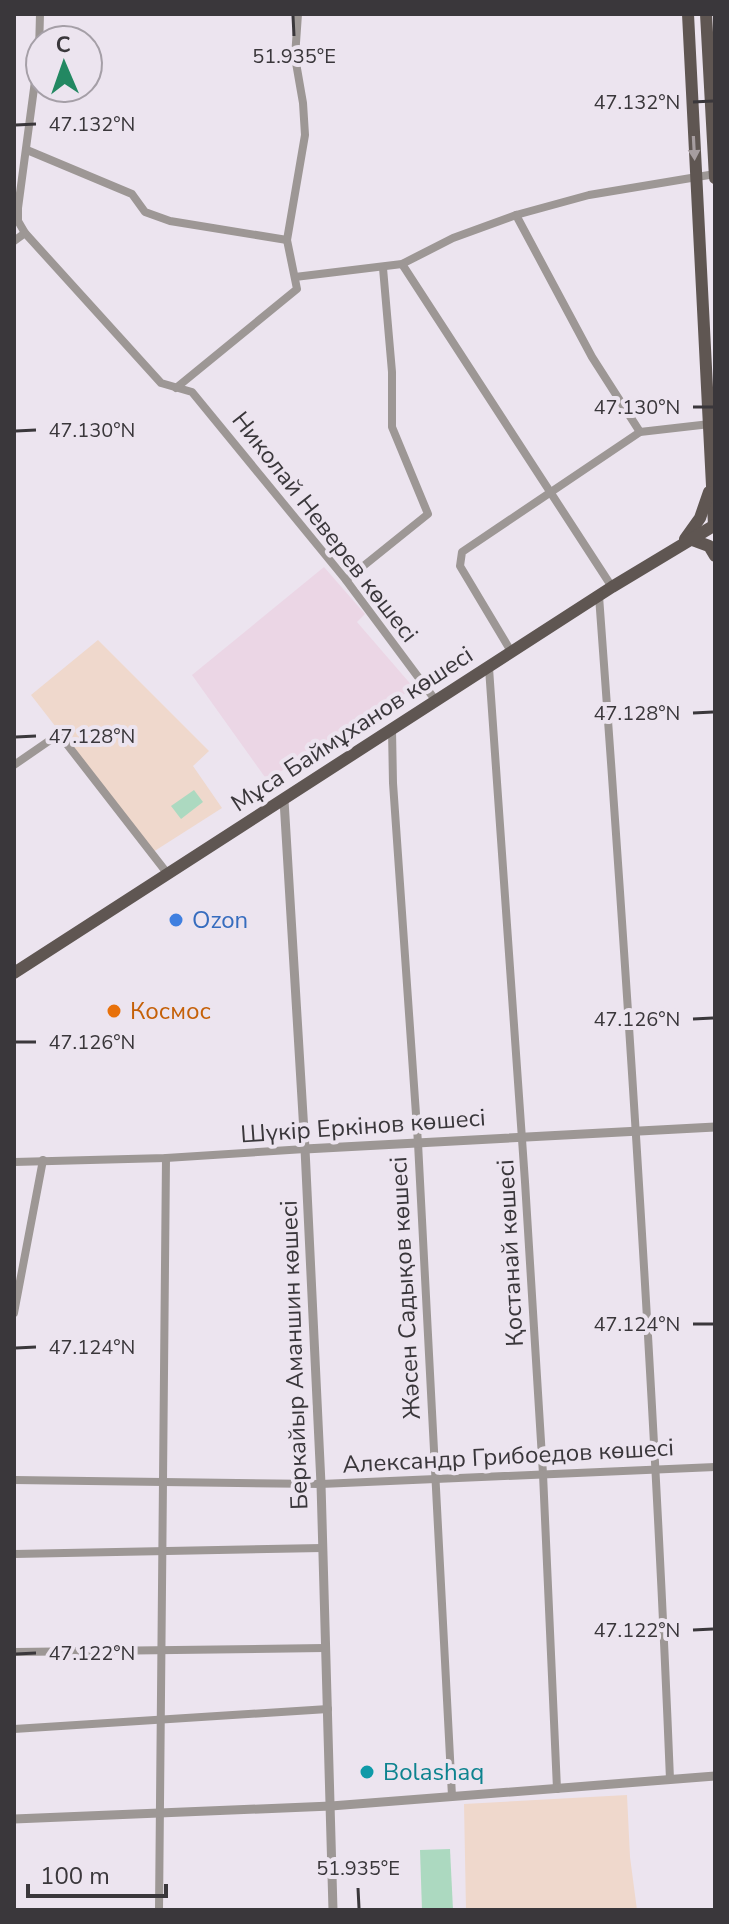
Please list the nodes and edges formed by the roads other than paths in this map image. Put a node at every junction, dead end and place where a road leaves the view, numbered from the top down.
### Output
1 (40, 14) edge
2 (298, 14) edge
3 (688, 14) edge
4 (706, 14) edge
5 (27, 150) junction
6 (696, 176) junction
7 (715, 176) edge
8 (516, 215) junction
9 (25, 233) junction
10 (287, 240) junction
11 (14, 241) edge
12 (402, 264) junction
13 (383, 268) junction
14 (295, 277) junction
15 (176, 388) junction
16 (710, 424) junction
17 (640, 432) junction
18 (712, 481) junction
19 (551, 493) junction
20 (715, 525) edge
21 (685, 542) junction
22 (715, 556) edge
23 (346, 580) junction
24 (612, 587) junction
25 (599, 596) junction
26 (512, 653) junction
27 (489, 668) junction
28 (436, 701) junction
29 (392, 730) junction
30 (14, 765) edge
31 (284, 800) junction
32 (167, 873) junction
33 (14, 973) edge
34 (715, 1127) edge
35 (637, 1129) junction
36 (522, 1137) junction
37 (418, 1143) junction
38 (305, 1149) junction
39 (166, 1158) junction
40 (43, 1160) junction
41 (14, 1162) edge
42 (14, 1313) edge
43 (715, 1467) edge
44 (657, 1469) junction
45 (543, 1474) junction
46 (14, 1480) edge
47 (434, 1481) junction
48 (163, 1482) junction
49 (321, 1484) junction
50 (322, 1548) junction
51 (162, 1551) junction
52 (14, 1554) edge
53 (324, 1648) junction
54 (14, 1652) edge
55 (162, 1652) junction
56 (328, 1709) junction
57 (161, 1720) junction
58 (14, 1729) edge
59 (715, 1776) edge
60 (670, 1779) junction
61 (557, 1789) junction
62 (452, 1796) junction
63 (331, 1806) junction
64 (160, 1811) junction
65 (14, 1819) edge
66 (159, 1910) edge
67 (333, 1910) edge

1 - 5 street
2 - 10 street
3 -> 6 main road
4 - 7 main road
5 - 9 street
5 - 10 street
6 - 7 street
6 - 8 street
6 - 16 main road
8 - 12 street
8 - 17 street
9 - 11 street
9 - 15 street, Николай Неверев көшесі
10 - 14 street
12 - 13 street
12 - 19 street
13 - 14 street
13 - 23 street
14 - 15 street
15 - 23 street, Николай Неверев көшесі
16 - 17 street
16 - 18 main road
17 - 19 street
18 - 20 main road
18 - 21 main road
19 - 24 street
19 - 26 street
20 - 21 main road, Мұса Баймұханов көшесі
21 - 22 main road
21 - 24 main road, Мұса Баймұханов көшесі
23 - 28 street, Николай Неверев көшесі
24 - 25 main road, Мұса Баймұханов көшесі
25 - 26 main road, Мұса Баймұханов көшесі
25 - 35 street
26 - 27 main road, Мұса Баймұханов көшесі
27 - 28 main road, Мұса Баймұханов көшесі
27 - 36 street, Қостанай көшесі
28 - 29 main road, Мұса Баймұханов көшесі
29 - 31 main road, Мұса Баймұханов көшесі
29 - 37 street, Жәсен Садықов көшесі
30 - 32 street
31 - 32 main road, Мұса Баймұханов көшесі
31 - 38 street, Беркайыр Аманшин көшесі
32 - 33 main road, Мұса Баймұханов көшесі
34 - 35 street, Шүкір Еркінов көшесі
35 - 36 street, Шүкір Еркінов көшесі
35 - 44 street
36 - 37 street, Шүкір Еркінов көшесі
36 - 45 street, Қостанай көшесі
37 - 38 street, Шүкір Еркінов көшесі
37 - 47 street, Жәсен Садықов көшесі
38 - 39 street, Шүкір Еркінов көшесі
38 - 49 street, Беркайыр Аманшин көшесі
39 - 40 street, Шүкір Еркінов көшесі
39 - 48 street
40 - 41 street, Шүкір Еркінов көшесі
40 - 42 street
43 - 44 street, Александр Грибоедов көшесі
44 - 45 street, Александр Грибоедов көшесі
44 - 60 street
45 - 47 street, Александр Грибоедов көшесі
45 - 61 street, Қостанай көшесі
46 - 48 street, Александр Грибоедов көшесі
47 - 49 street, Александр Грибоедов көшесі
47 - 62 street, Жәсен Садықов көшесі
48 - 49 street, Александр Грибоедов көшесі
48 - 51 street
49 - 50 street, Беркайыр Аманшин көшесі
50 - 51 street
50 - 53 street, Беркайыр Аманшин көшесі
51 - 52 street
51 - 55 street
53 - 55 street
53 - 56 street, Беркайыр Аманшин көшесі
54 - 55 street
55 - 57 street
56 - 57 street
56 - 63 street, Беркайыр Аманшин көшесі
57 - 58 street
57 - 64 street
59 - 60 street
60 - 61 street
61 - 62 street
62 - 63 street
63 - 64 street
63 - 67 street, Беркайыр Аманшин көшесі
64 - 65 street
64 - 66 street

